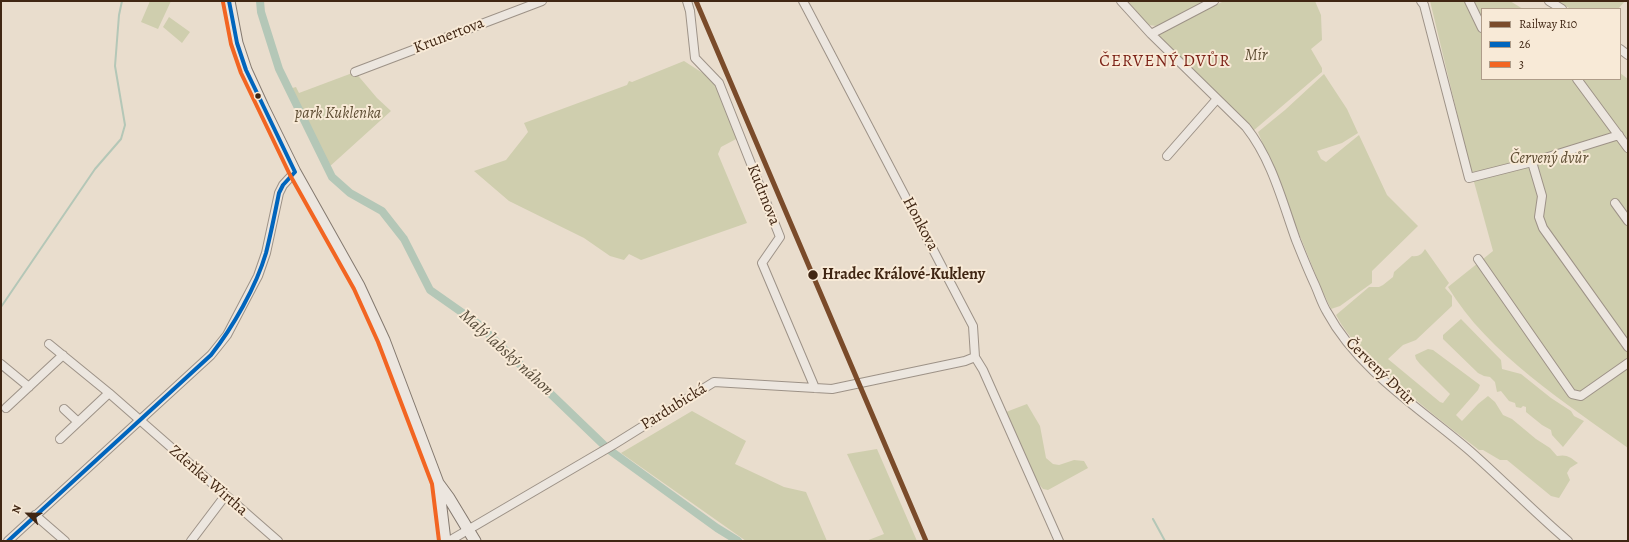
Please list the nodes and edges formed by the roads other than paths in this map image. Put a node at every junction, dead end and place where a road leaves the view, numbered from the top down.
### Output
1 (229, 1) edge
2 (542, 1) edge
3 (686, 1) edge
4 (803, 1) edge
5 (1121, 1) edge
6 (1214, 1) edge
7 (1421, 1) edge
8 (1470, 1) edge
9 (1549, 1) edge
10 (1560, 8) edge
11 (1481, 26) edge
12 (1151, 34) junction
13 (355, 72) dead end
14 (1579, 80) edge
15 (1217, 99) junction
16 (1619, 135) junction
17 (1628, 148) edge
18 (1167, 156) dead end
19 (1532, 162) junction
20 (295, 172) junction
21 (1615, 203) dead end
22 (1628, 221) edge
23 (1478, 259) dead end
24 (49, 344) dead end
25 (1628, 347) edge
26 (63, 355) junction
27 (975, 357) junction
28 (1628, 363) edge
29 (1, 364) edge
30 (29, 387) junction
31 (815, 388) junction
32 (109, 393) junction
33 (6, 408) dead end
34 (64, 409) dead end
35 (139, 420) junction
36 (78, 422) junction
37 (60, 439) dead end
38 (438, 483) junction
39 (225, 496) junction
40 (35, 515) junction
41 (468, 530) junction
42 (8, 541) edge
43 (65, 541) edge
44 (191, 541) edge
45 (278, 541) edge
46 (445, 541) edge
47 (449, 541) edge
48 (475, 541) edge
49 (1058, 541) edge
50 (1568, 541) edge

1 - 20 street
2 - 13 street, Krunertova
3 - 31 street, Kudrnova
4 - 27 street, Honkova
5 - 12 street, Červený Dvůr
6 - 12 street
7 - 19 street
8 - 11 street
9 - 10 street
12 - 15 street, Červený Dvůr
14 - 16 street
15 - 18 street
15 - 50 street, Červený Dvůr
16 - 17 street
16 - 19 street
19 - 25 street
20 - 35 street
20 - 38 street
21 - 22 street
23 - 28 street
24 - 26 street, Zdeňka Wirtha
26 - 30 street
26 - 32 street, Zdeňka Wirtha
27 - 31 street, Pardubická
27 - 49 street, Honkova
29 - 30 street
30 - 33 street
31 - 41 street, Pardubická
32 - 35 street, Zdeňka Wirtha
32 - 36 street
34 - 36 street
35 - 39 street, Zdeňka Wirtha
35 - 40 street
36 - 37 street
38 - 41 street
38 - 46 street
39 - 44 street
39 - 45 street, Zdeňka Wirtha
40 - 42 street
40 - 43 street
41 - 47 street, Pardubická
41 - 48 street

